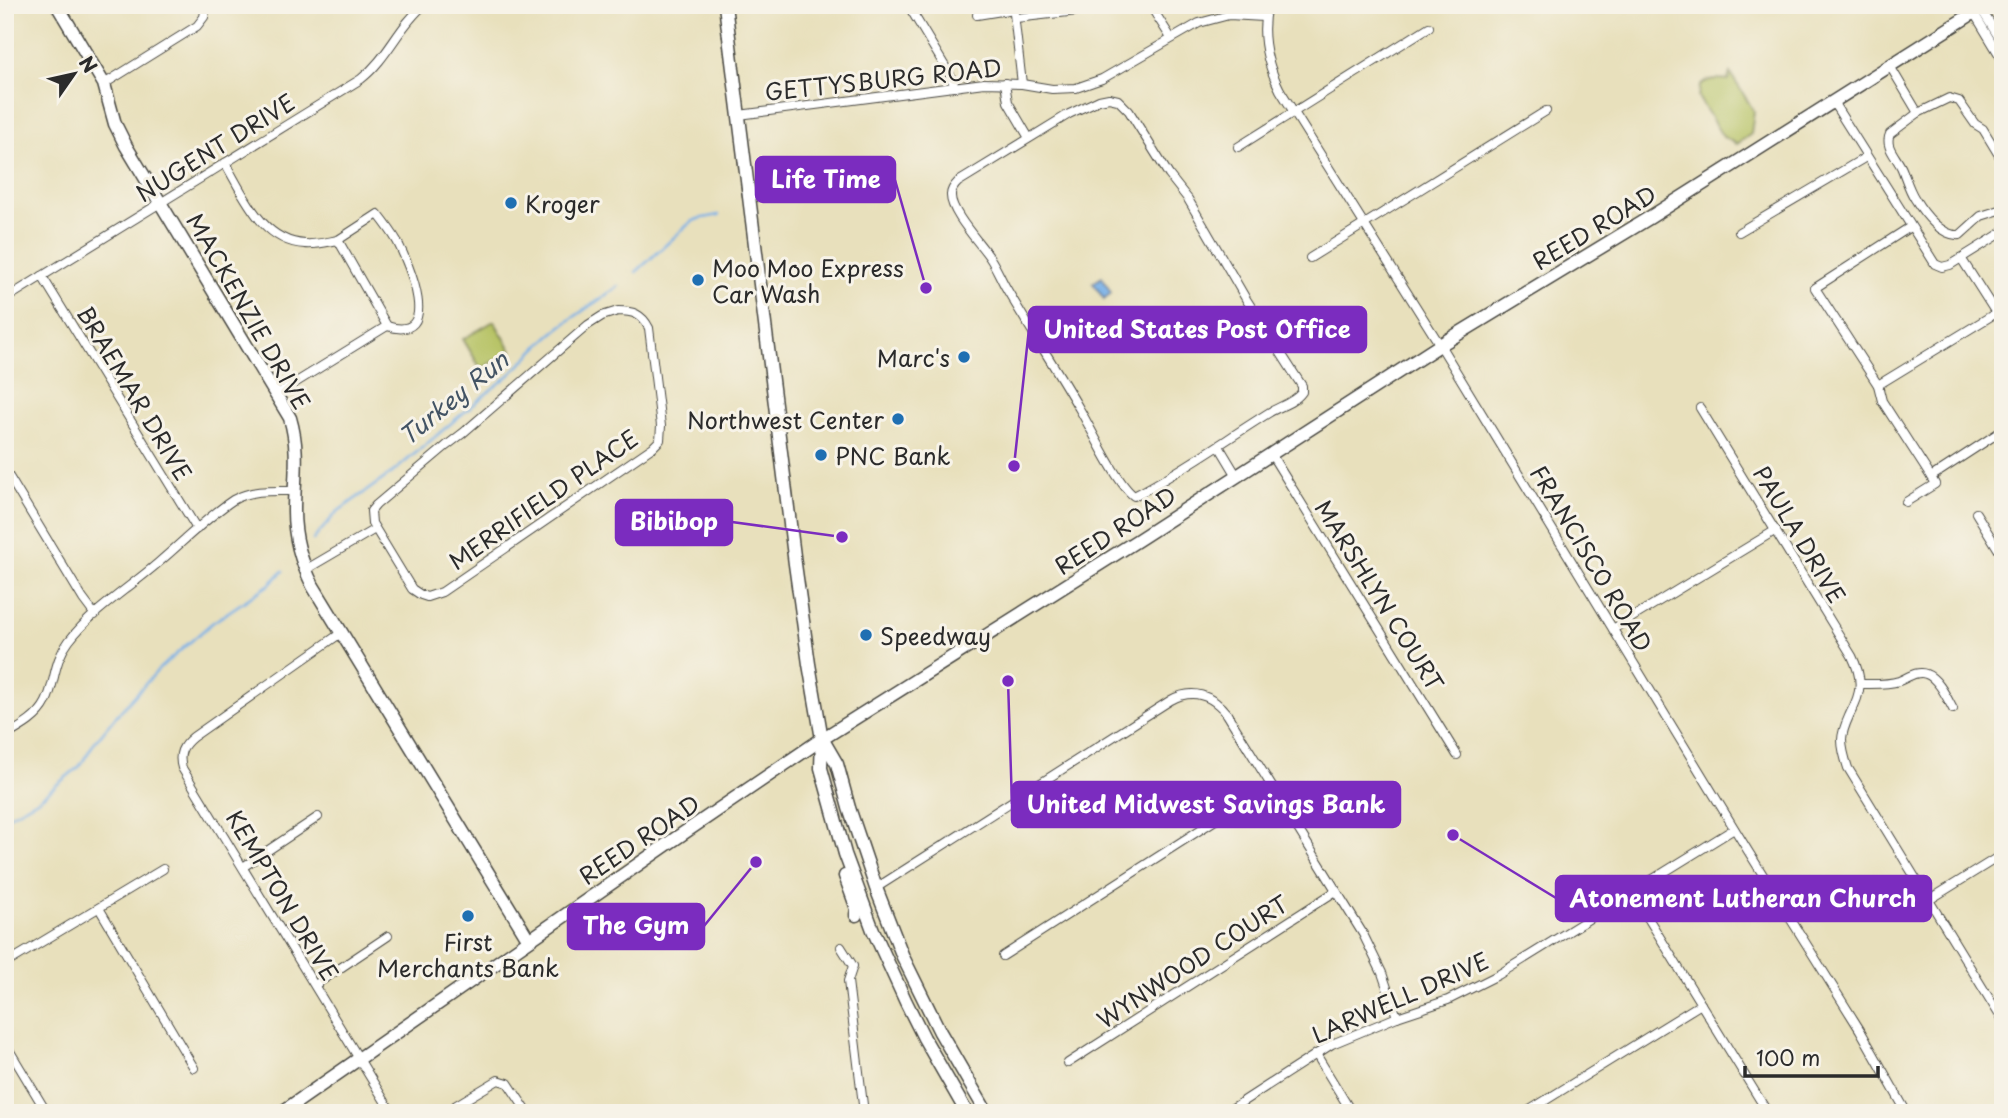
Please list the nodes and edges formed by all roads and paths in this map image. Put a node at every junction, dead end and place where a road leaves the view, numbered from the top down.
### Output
1 (57, 5) edge
2 (206, 5) edge
3 (424, 5) edge
4 (725, 5) edge
5 (908, 5) edge
6 (1150, 5) edge
7 (1267, 5) edge
8 (1013, 7) edge
9 (1981, 9) edge
10 (1077, 11) dead end
11 (977, 15) dead end
12 (1016, 18) junction
13 (1264, 18) junction
14 (1429, 27) dead end
15 (1171, 38) junction
16 (2003, 44) edge
17 (2003, 61) edge
18 (1890, 66) junction
19 (1005, 83) junction
20 (104, 84) junction
21 (1022, 84) junction
22 (955, 87) junction
23 (1833, 103) junction
24 (1546, 111) dead end
25 (1293, 113) junction
26 (1918, 113) junction
27 (739, 115) junction
28 (1030, 138) junction
29 (1238, 147) dead end
30 (1866, 156) junction
31 (2003, 162) edge
32 (225, 163) junction
33 (161, 203) junction
34 (2003, 209) edge
35 (1364, 225) junction
36 (1910, 227) junction
37 (1739, 232) dead end
38 (2003, 232) edge
39 (338, 240) junction
40 (1310, 258) dead end
41 (1961, 258) junction
42 (42, 276) junction
43 (5, 299) edge
44 (1996, 313) junction
45 (2003, 324) edge
46 (387, 326) junction
47 (1440, 345) junction
48 (1878, 385) junction
49 (278, 394) junction
50 (1700, 408) dead end
51 (2003, 430) edge
52 (1219, 446) junction
53 (1271, 454) junction
54 (5, 470) edge
55 (1237, 476) junction
56 (1931, 477) junction
57 (295, 491) junction
58 (1906, 502) dead end
59 (1976, 513) dead end
60 (197, 529) junction
61 (375, 529) junction
62 (1776, 530) junction
63 (2003, 556) edge
64 (305, 570) junction
65 (95, 615) junction
66 (1613, 629) junction
67 (341, 634) junction
68 (1860, 684) junction
69 (1954, 709) dead end
70 (5, 736) edge
71 (822, 739) junction
72 (1457, 755) dead end
73 (1270, 785) junction
74 (318, 817) dead end
75 (1734, 830) junction
76 (845, 854) junction
77 (2003, 854) edge
78 (243, 867) junction
79 (163, 869) dead end
80 (876, 888) junction
81 (1336, 891) junction
82 (1632, 892) junction
83 (1929, 900) junction
84 (99, 908) junction
85 (856, 915) dead end
86 (388, 936) dead end
87 (529, 940) junction
88 (841, 947) dead end
89 (1003, 956) dead end
90 (5, 964) edge
91 (315, 985) junction
92 (1701, 1004) junction
93 (1397, 1017) junction
94 (2003, 1021) edge
95 (5, 1043) edge
96 (1316, 1054) junction
97 (359, 1058) junction
98 (1068, 1063) dead end
99 (194, 1068) dead end
100 (1764, 1111) edge
101 (47, 1113) edge
102 (281, 1113) edge
103 (392, 1113) edge
104 (443, 1113) edge
105 (528, 1113) edge
106 (864, 1113) edge
107 (967, 1113) edge
108 (987, 1113) edge
109 (1225, 1113) edge
110 (1352, 1113) edge
111 (1525, 1113) edge
112 (1907, 1113) edge

1 - 20 main road, MACKENZIE DRIVE
2 - 20 street
3 - 32 street, NUGENT DRIVE
4 - 27 main road
5 - 22 street
6 - 15 street
7 - 13 street, FRANCISCO ROAD
8 - 11 street
8 - 12 street
9 - 16 street
9 - 17 street
9 - 18 main road, REED ROAD
10 - 12 street
12 - 21 street
13 - 15 street, GETTYSBURG ROAD
13 - 25 street, FRANCISCO ROAD
14 - 25 street
15 - 21 street, GETTYSBURG ROAD
18 - 23 main road, REED ROAD
18 - 26 street
19 - 21 street, GETTYSBURG ROAD
19 - 22 street, GETTYSBURG ROAD
19 - 28 street
20 - 33 main road, MACKENZIE DRIVE
22 - 27 street, GETTYSBURG ROAD
23 - 30 street
23 - 47 main road, REED ROAD
24 - 35 street
25 - 29 street
25 - 35 street, FRANCISCO ROAD
26 - 31 street
26 - 34 street
27 - 71 main road
28 - 52 street
28 - 52 street
30 - 36 street
30 - 37 street
32 - 33 street, NUGENT DRIVE
32 - 39 street
33 - 42 street, NUGENT DRIVE
33 - 49 main road, MACKENZIE DRIVE
35 - 40 street
35 - 47 street, FRANCISCO ROAD
36 - 41 street
36 - 48 street
38 - 41 street
39 - 46 street
39 - 46 street
41 - 44 street
42 - 43 street, NUGENT DRIVE
42 - 60 street, BRAEMAR DRIVE
44 - 45 street
44 - 48 street
46 - 49 street
47 - 53 main road, REED ROAD
47 - 66 street, FRANCISCO ROAD
48 - 56 street
49 - 57 main road, MACKENZIE DRIVE
50 - 62 street, PAULA DRIVE
51 - 56 street
52 - 55 street
53 - 55 main road, REED ROAD
53 - 72 street, MARSHLYN COURT
54 - 65 street
55 - 71 main road, REED ROAD
56 - 58 street
57 - 60 street
57 - 64 main road, MACKENZIE DRIVE
59 - 63 street
60 - 65 street
61 - 61 street, MERRIFIELD PLACE
61 - 64 street
62 - 66 street
62 - 68 street, PAULA DRIVE
64 - 67 main road, MACKENZIE DRIVE
65 - 70 street
66 - 75 street, FRANCISCO ROAD
67 - 78 street, KEMPTON DRIVE
67 - 87 main road, MACKENZIE DRIVE
68 - 69 street
68 - 83 street
71 - 76 main road
71 - 80 main road
71 - 87 main road, REED ROAD
73 - 80 street
73 - 81 street
73 - 89 street
74 - 78 street
75 - 82 street, LARWELL DRIVE
75 - 112 street, FRANCISCO ROAD
76 - 85 main road
76 - 107 main road
77 - 83 street
78 - 91 street, KEMPTON DRIVE
79 - 84 street
80 - 108 main road
81 - 93 street
81 - 98 street, WYNWOOD COURT
82 - 92 street
82 - 93 street, LARWELL DRIVE
83 - 94 street
84 - 90 street
84 - 99 street
86 - 91 street
87 - 97 main road, REED ROAD
88 - 106 street
91 - 97 street, KEMPTON DRIVE
92 - 100 street
92 - 111 street
93 - 96 street, LARWELL DRIVE
95 - 101 street
96 - 109 street, LARWELL DRIVE
96 - 110 street
97 - 102 main road, REED ROAD
97 - 103 street, KEMPTON DRIVE
104 - 105 street

